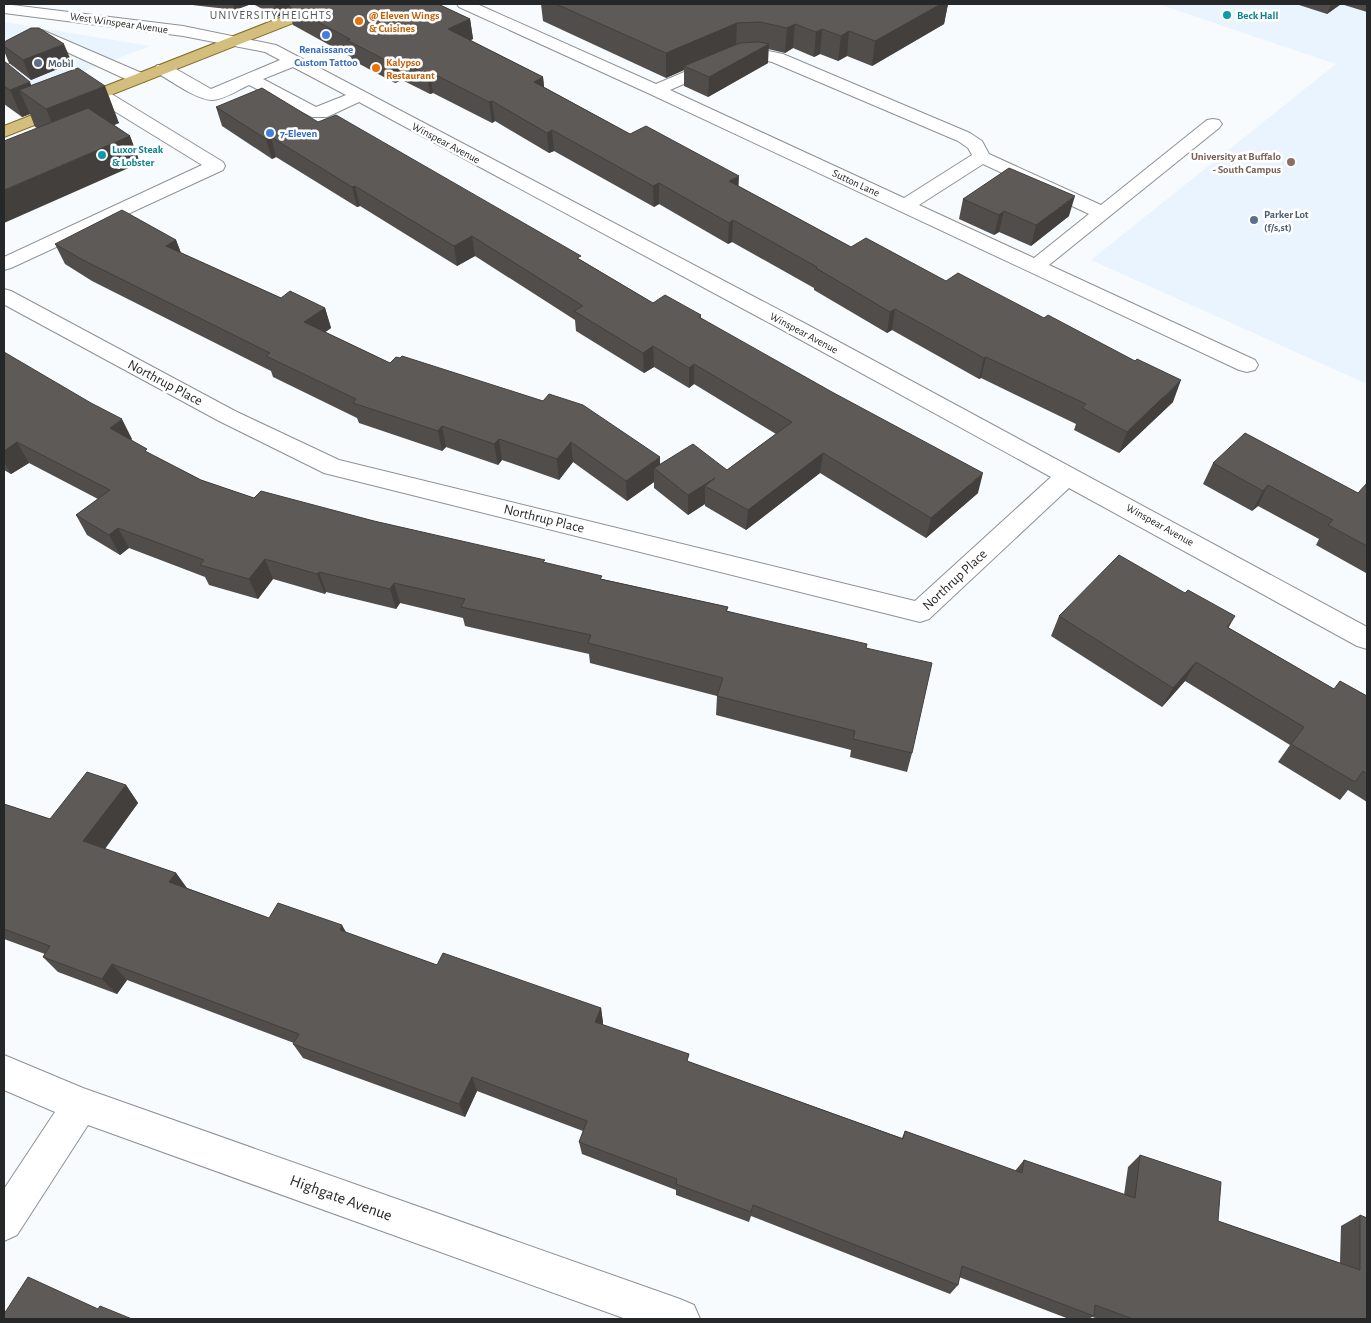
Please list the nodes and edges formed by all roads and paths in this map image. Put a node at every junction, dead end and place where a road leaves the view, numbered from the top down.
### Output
1 (328, 4) edge
2 (465, 4) edge
3 (11, 7) edge
4 (121, 7) dead end
5 (68, 16) junction
6 (101, 20) junction
7 (42, 35) junction
8 (234, 41) junction
9 (98, 61) junction
10 (292, 61) junction
11 (6, 67) edge
12 (81, 68) edge
13 (163, 68) junction
14 (138, 78) junction
15 (250, 79) junction
16 (656, 90) junction
17 (99, 94) junction
18 (358, 96) junction
19 (1213, 124) dead end
20 (4, 132) edge
21 (982, 157) junction
22 (904, 206) junction
23 (1103, 213) junction
24 (4, 264) edge
25 (1036, 266) junction
26 (4, 295) edge
27 (1247, 365) dead end
28 (1068, 475) junction
29 (1367, 639) edge
30 (4, 1072) edge
31 (80, 1105) junction
32 (4, 1222) edge
33 (680, 1319) edge

1 - 8 main road
2 - 16 street, Sutton Lane
3 - 5 street, West Winspear Avenue
4 - 6 street
5 - 6 street, West Winspear Avenue
5 - 7 street
6 - 8 street, West Winspear Avenue
7 - 9 street
7 - 11 street
8 - 10 street, Winspear Avenue
8 - 13 main road
9 - 12 street
9 - 14 street
10 - 15 street
10 - 18 street, Winspear Avenue
13 - 14 main road
13 - 15 street
14 - 17 main road
15 - 18 street
16 - 21 street
16 - 22 street, Sutton Lane
17 - 20 main road
17 - 24 street
18 - 28 street, Winspear Avenue
19 - 23 street
21 - 22 street
21 - 23 street
22 - 25 street, Sutton Lane
23 - 25 street
25 - 27 street, Sutton Lane
26 - 28 street, Northrup Place
28 - 29 street, Winspear Avenue
30 - 31 street, Highgate Avenue
31 - 32 street
31 - 33 street, Highgate Avenue

